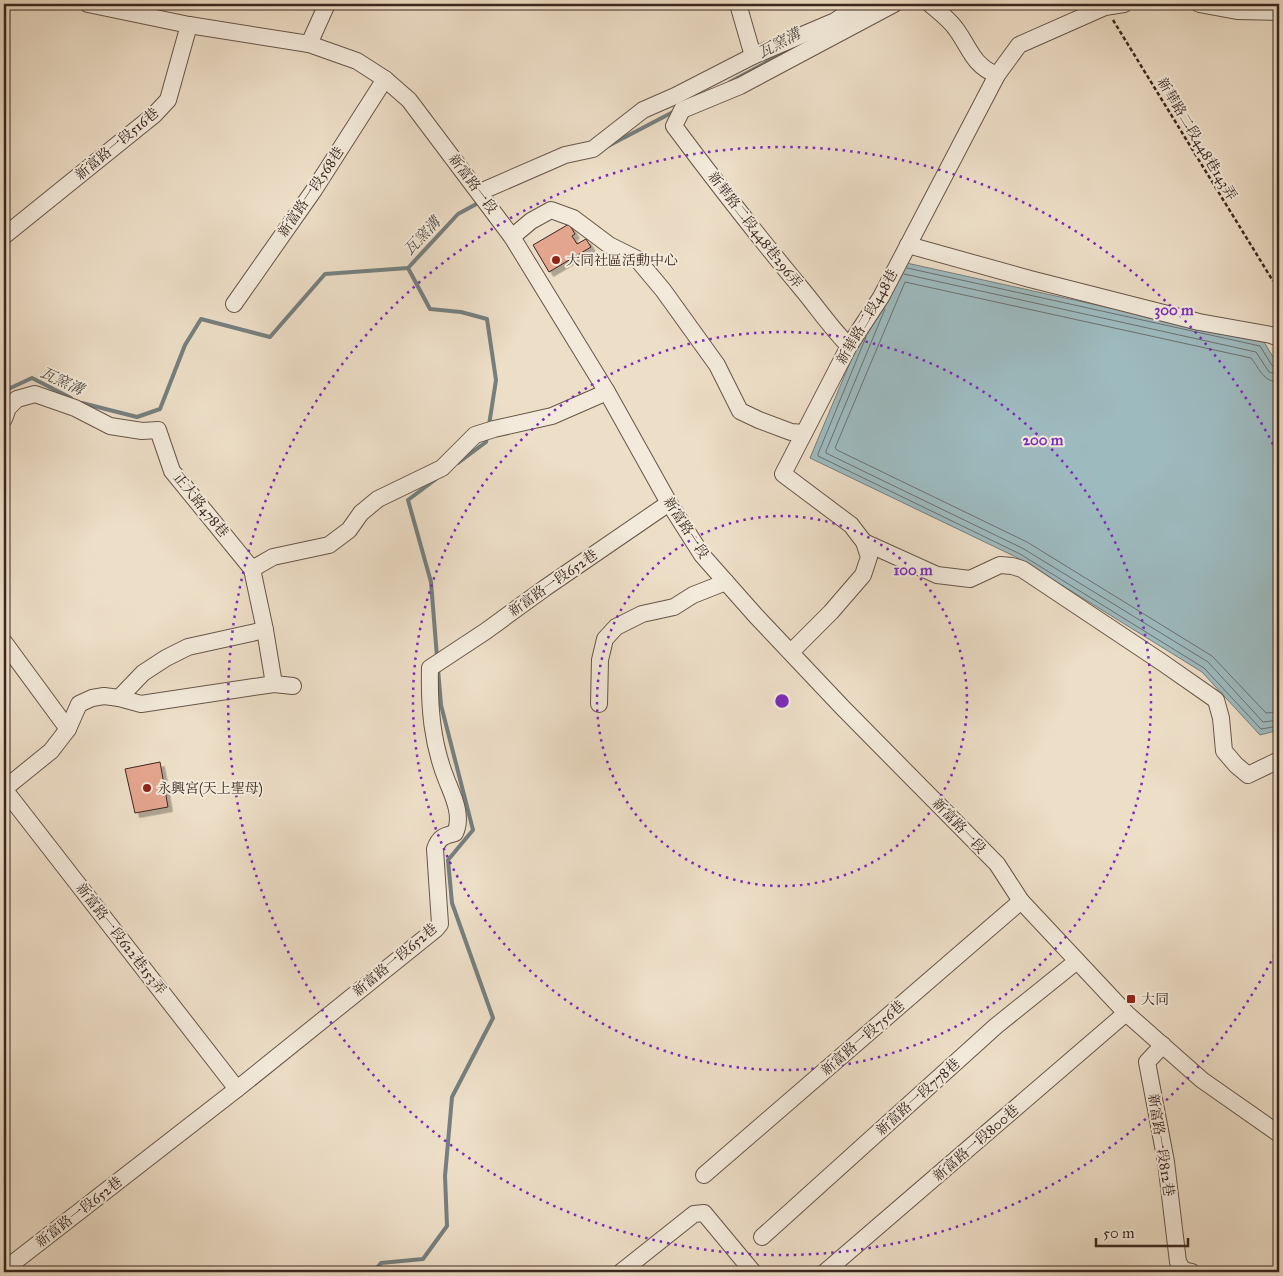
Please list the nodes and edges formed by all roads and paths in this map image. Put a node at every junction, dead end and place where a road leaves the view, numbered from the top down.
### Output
1 (88, 4) edge
2 (327, 4) edge
3 (738, 4) edge
4 (861, 4) edge
5 (894, 4) edge
6 (930, 4) edge
7 (1124, 4) edge
8 (1199, 4) edge
9 (1105, 7) junction
10 (1279, 12) edge
11 (189, 25) junction
12 (309, 44) junction
13 (753, 56) junction
14 (997, 75) junction
15 (385, 79) junction
16 (679, 103) junction
17 (480, 192) junction
18 (4, 236) edge
19 (512, 237) junction
20 (908, 245) junction
21 (1272, 281) dead end
22 (234, 304) dead end
23 (1279, 338) edge
24 (849, 346) junction
25 (607, 392) junction
26 (4, 419) edge
27 (804, 433) junction
28 (669, 503) junction
29 (864, 542) junction
30 (252, 569) junction
31 (726, 582) junction
32 (265, 630) junction
33 (4, 642) edge
34 (792, 652) junction
35 (274, 684) junction
36 (293, 686) dead end
37 (119, 698) junction
38 (599, 704) dead end
39 (68, 729) junction
40 (1279, 760) edge
41 (4, 789) edge
42 (1022, 901) junction
43 (1077, 961) junction
44 (1126, 1013) junction
45 (1163, 1045) junction
46 (237, 1089) junction
47 (1279, 1134) edge
48 (704, 1176) dead end
49 (762, 1237) dead end
50 (4, 1270) edge
51 (620, 1272) edge
52 (753, 1272) edge
53 (825, 1272) edge
54 (1192, 1272) edge

1 - 11 street, 新富路一段
2 - 12 street
3 - 13 street
4 - 13 street
5 - 16 street
6 - 14 street
7 - 9 street, 新華路二段448巷
8 - 10 street
9 - 14 street, 新華路二段448巷
9 - 21 path, 新華路二段448巷143弄
11 - 12 street, 新富路一段
11 - 18 street, 新富路一段516巷
12 - 15 street, 新富路一段
13 - 16 street
14 - 20 street, 新華路二段448巷
15 - 17 street, 新富路一段
15 - 22 street, 新富路一段568巷
16 - 17 street
16 - 24 street, 新華路二段448巷296弄
17 - 19 street, 新富路一段
19 - 25 street, 新富路一段
19 - 27 street
20 - 23 street
20 - 24 street, 新華路二段448巷
24 - 27 street, 新華路二段448巷
25 - 28 street, 新富路一段
25 - 30 street
26 - 30 street, 正大路478巷
27 - 29 street, 新華路二段448巷
28 - 31 street, 新富路一段
28 - 46 street, 新富路一段652巷
29 - 34 street
29 - 40 street
30 - 32 street
31 - 34 street, 新富路一段
31 - 38 street
32 - 35 street
32 - 37 street
33 - 39 street
34 - 42 street, 新富路一段
35 - 36 street
35 - 37 street
37 - 39 street
39 - 41 street
41 - 46 street, 新富路一段622巷153弄
42 - 43 street, 新富路一段
42 - 48 street, 新富路一段756巷
43 - 44 street, 新富路一段
43 - 49 street, 新富路一段778巷
44 - 45 street, 新富路一段
44 - 53 street, 新富路一段800巷
45 - 47 street, 新富路一段
45 - 54 street, 新富路一段812巷
46 - 50 street, 新富路一段652巷
51 - 52 street

